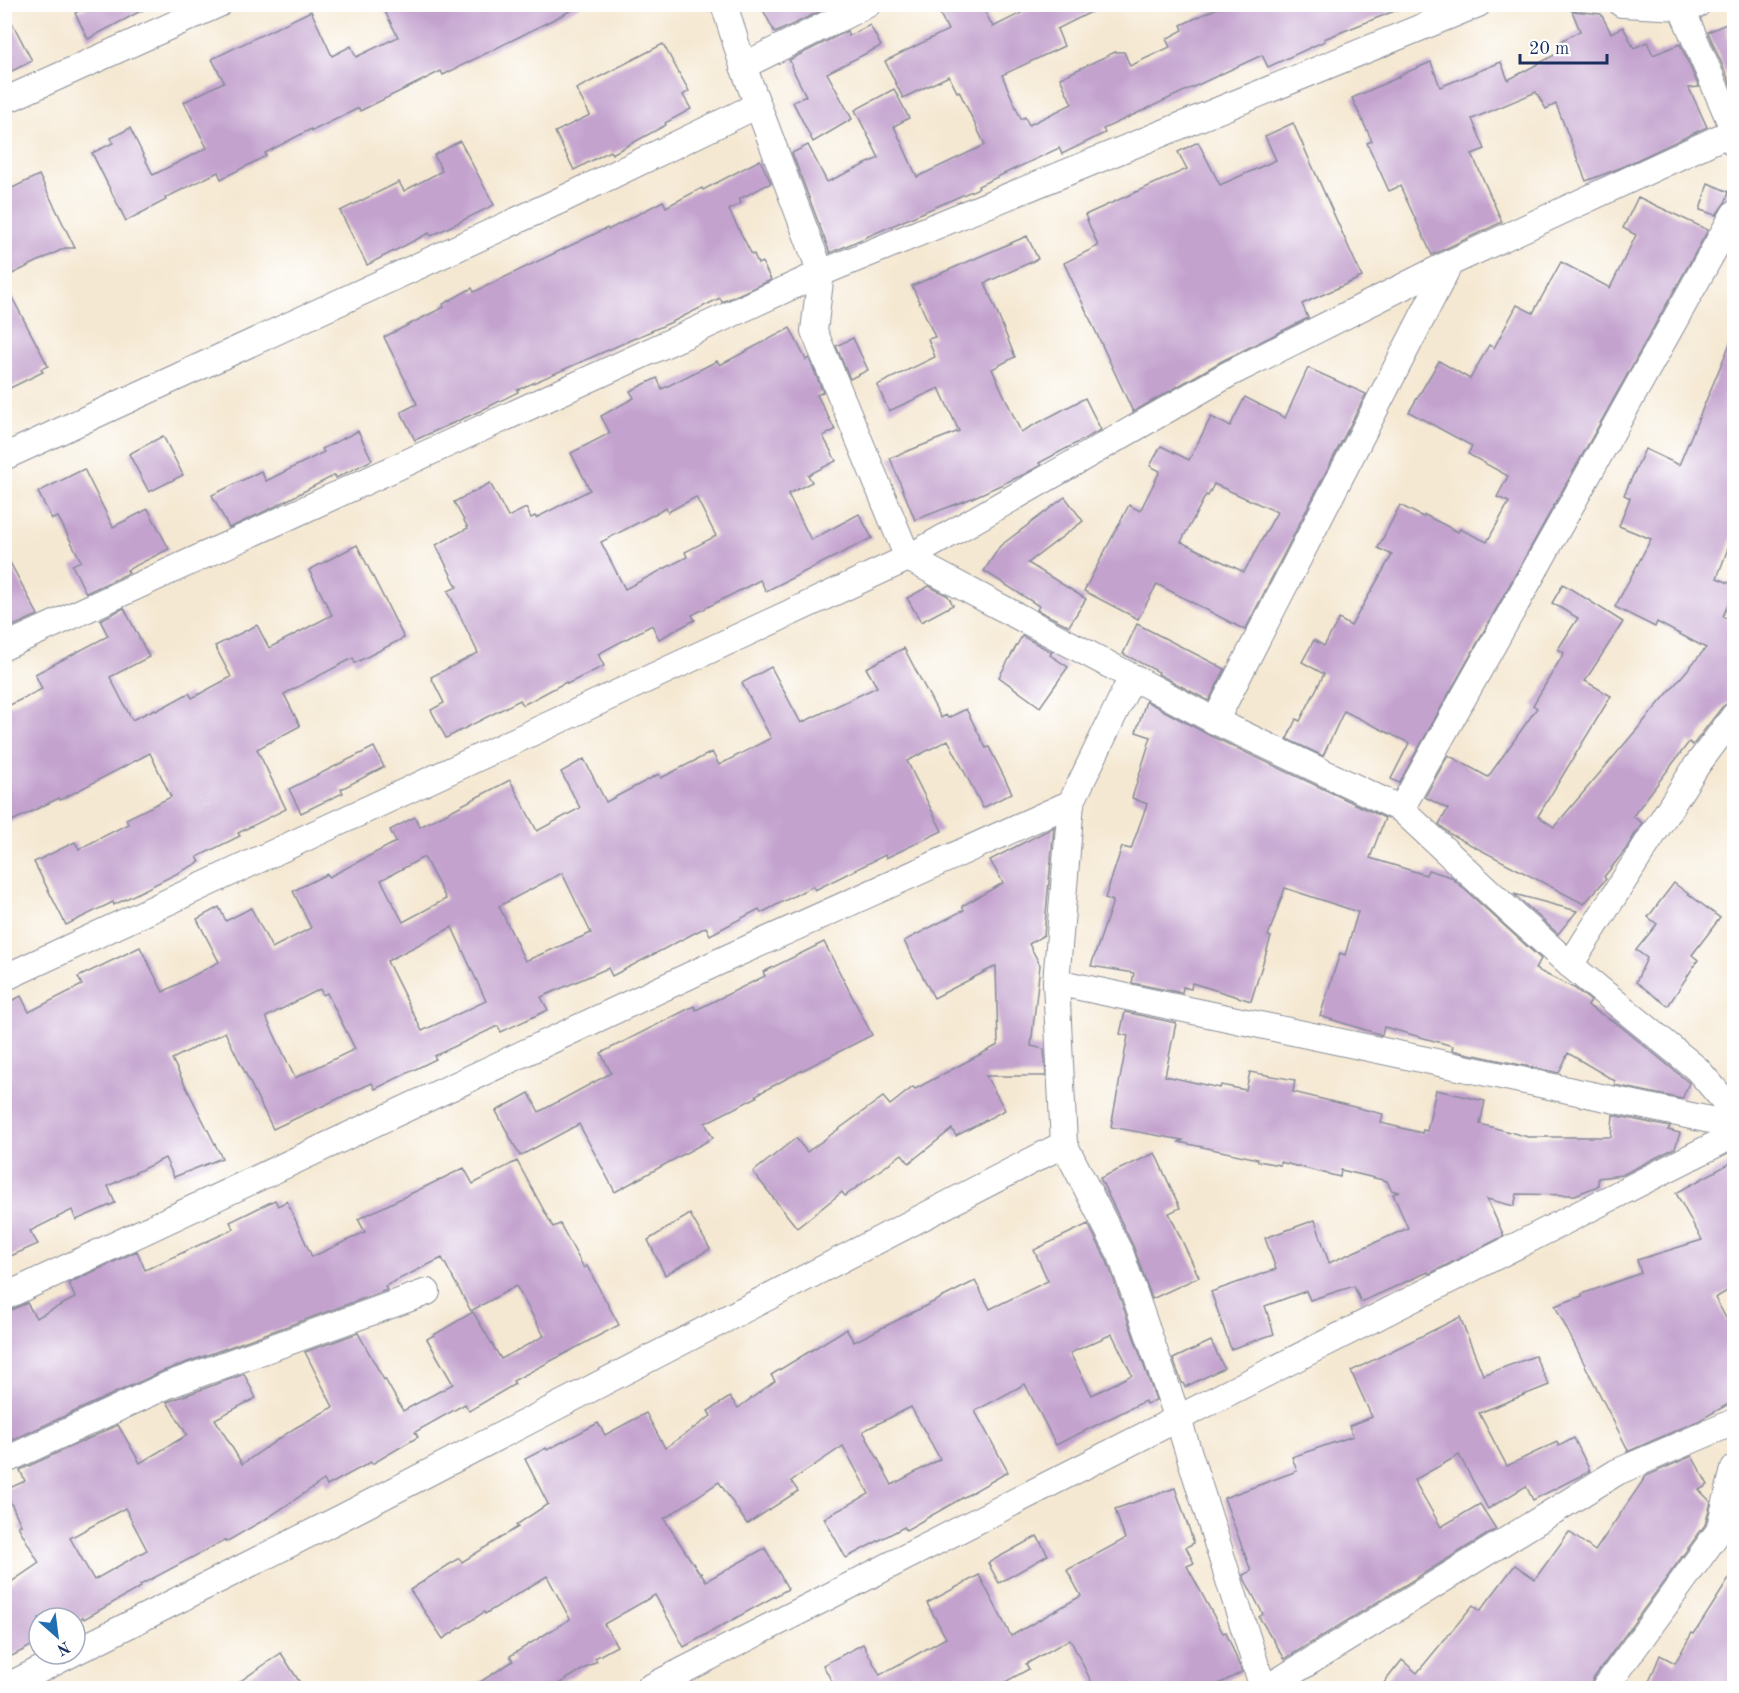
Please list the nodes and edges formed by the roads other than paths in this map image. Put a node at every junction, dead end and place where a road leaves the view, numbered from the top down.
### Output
1 (219, 4) edge
2 (724, 4) edge
3 (868, 4) edge
4 (1478, 4) edge
5 (1622, 4) edge
6 (1689, 6) edge
7 (743, 66) junction
8 (4, 100) edge
9 (758, 105) junction
10 (1734, 131) edge
11 (1734, 143) edge
12 (1734, 214) edge
13 (1450, 263) junction
14 (821, 273) junction
15 (4, 457) edge
16 (908, 558) junction
17 (4, 647) edge
18 (1131, 677) junction
19 (1734, 716) edge
20 (1215, 721) junction
21 (1071, 803) junction
22 (1401, 809) junction
23 (1570, 965) junction
24 (4, 978) edge
25 (1056, 982) junction
26 (1734, 1112) edge
27 (1734, 1125) edge
28 (1734, 1135) edge
29 (1064, 1144) junction
30 (427, 1292) dead end
31 (4, 1297) edge
32 (1178, 1419) junction
33 (1734, 1422) edge
34 (4, 1461) edge
35 (1734, 1469) edge
36 (87, 1646) edge
37 (47, 1666) edge
38 (4, 1688) edge
39 (649, 1689) edge
40 (1265, 1689) edge
41 (1605, 1689) edge

1 - 8 street
2 - 7 street
3 - 7 street
4 - 14 street
5 - 6 street
6 - 10 street
7 - 9 street
9 - 14 street
9 - 15 street
10 - 11 street
10 - 13 street
12 - 22 street
13 - 16 street
13 - 20 street
14 - 16 street
14 - 17 street
16 - 18 street
16 - 24 street
18 - 20 street
18 - 21 street
19 - 23 street
20 - 22 street
21 - 25 street
21 - 31 street
22 - 23 street
23 - 26 street
25 - 27 street
25 - 29 street
28 - 32 street
29 - 32 street
29 - 36 street
30 - 34 street
32 - 39 street
32 - 40 street
33 - 40 street
35 - 41 street
37 - 38 street

